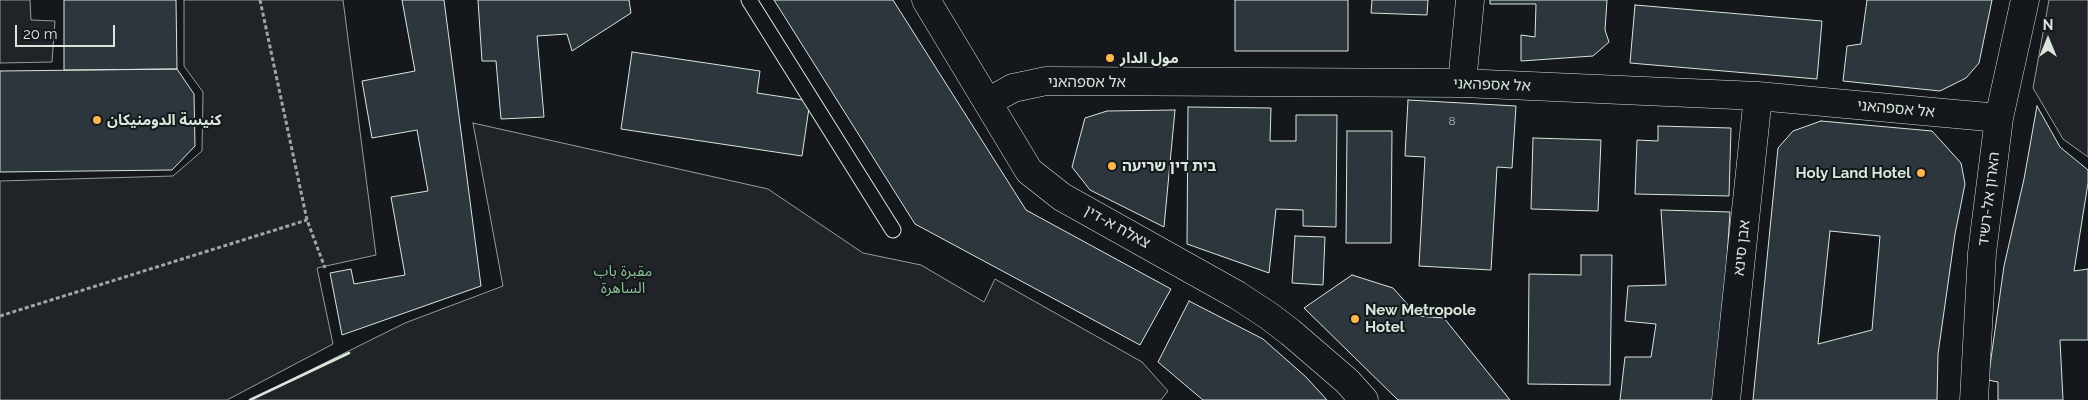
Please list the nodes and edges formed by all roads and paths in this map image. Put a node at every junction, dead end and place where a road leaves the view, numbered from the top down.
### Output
1 (260, 0) edge
2 (749, 0) edge
3 (926, 0) edge
4 (1470, 0) edge
5 (2025, 0) edge
6 (1462, 83) junction
7 (1758, 96) junction
8 (988, 102) junction
9 (1999, 118) junction
10 (306, 220) junction
11 (893, 230) dead end
12 (325, 268) dead end
13 (0, 316) edge
14 (1364, 400) edge
15 (1726, 400) edge
16 (1974, 400) edge

1 - 10 path
2 - 11 lane
3 - 8 street, צאלח א-דין
4 - 6 street
5 - 9 street, הארון אל-רשיד
6 - 7 street, אל אספהאני
6 - 8 street, אל אספהאני
7 - 9 street, אל אספהאני
7 - 15 street, אבן סינא
8 - 14 street, צאלח א-דין
9 - 16 street, הארון אל-רשיד
10 - 12 path
10 - 13 path

